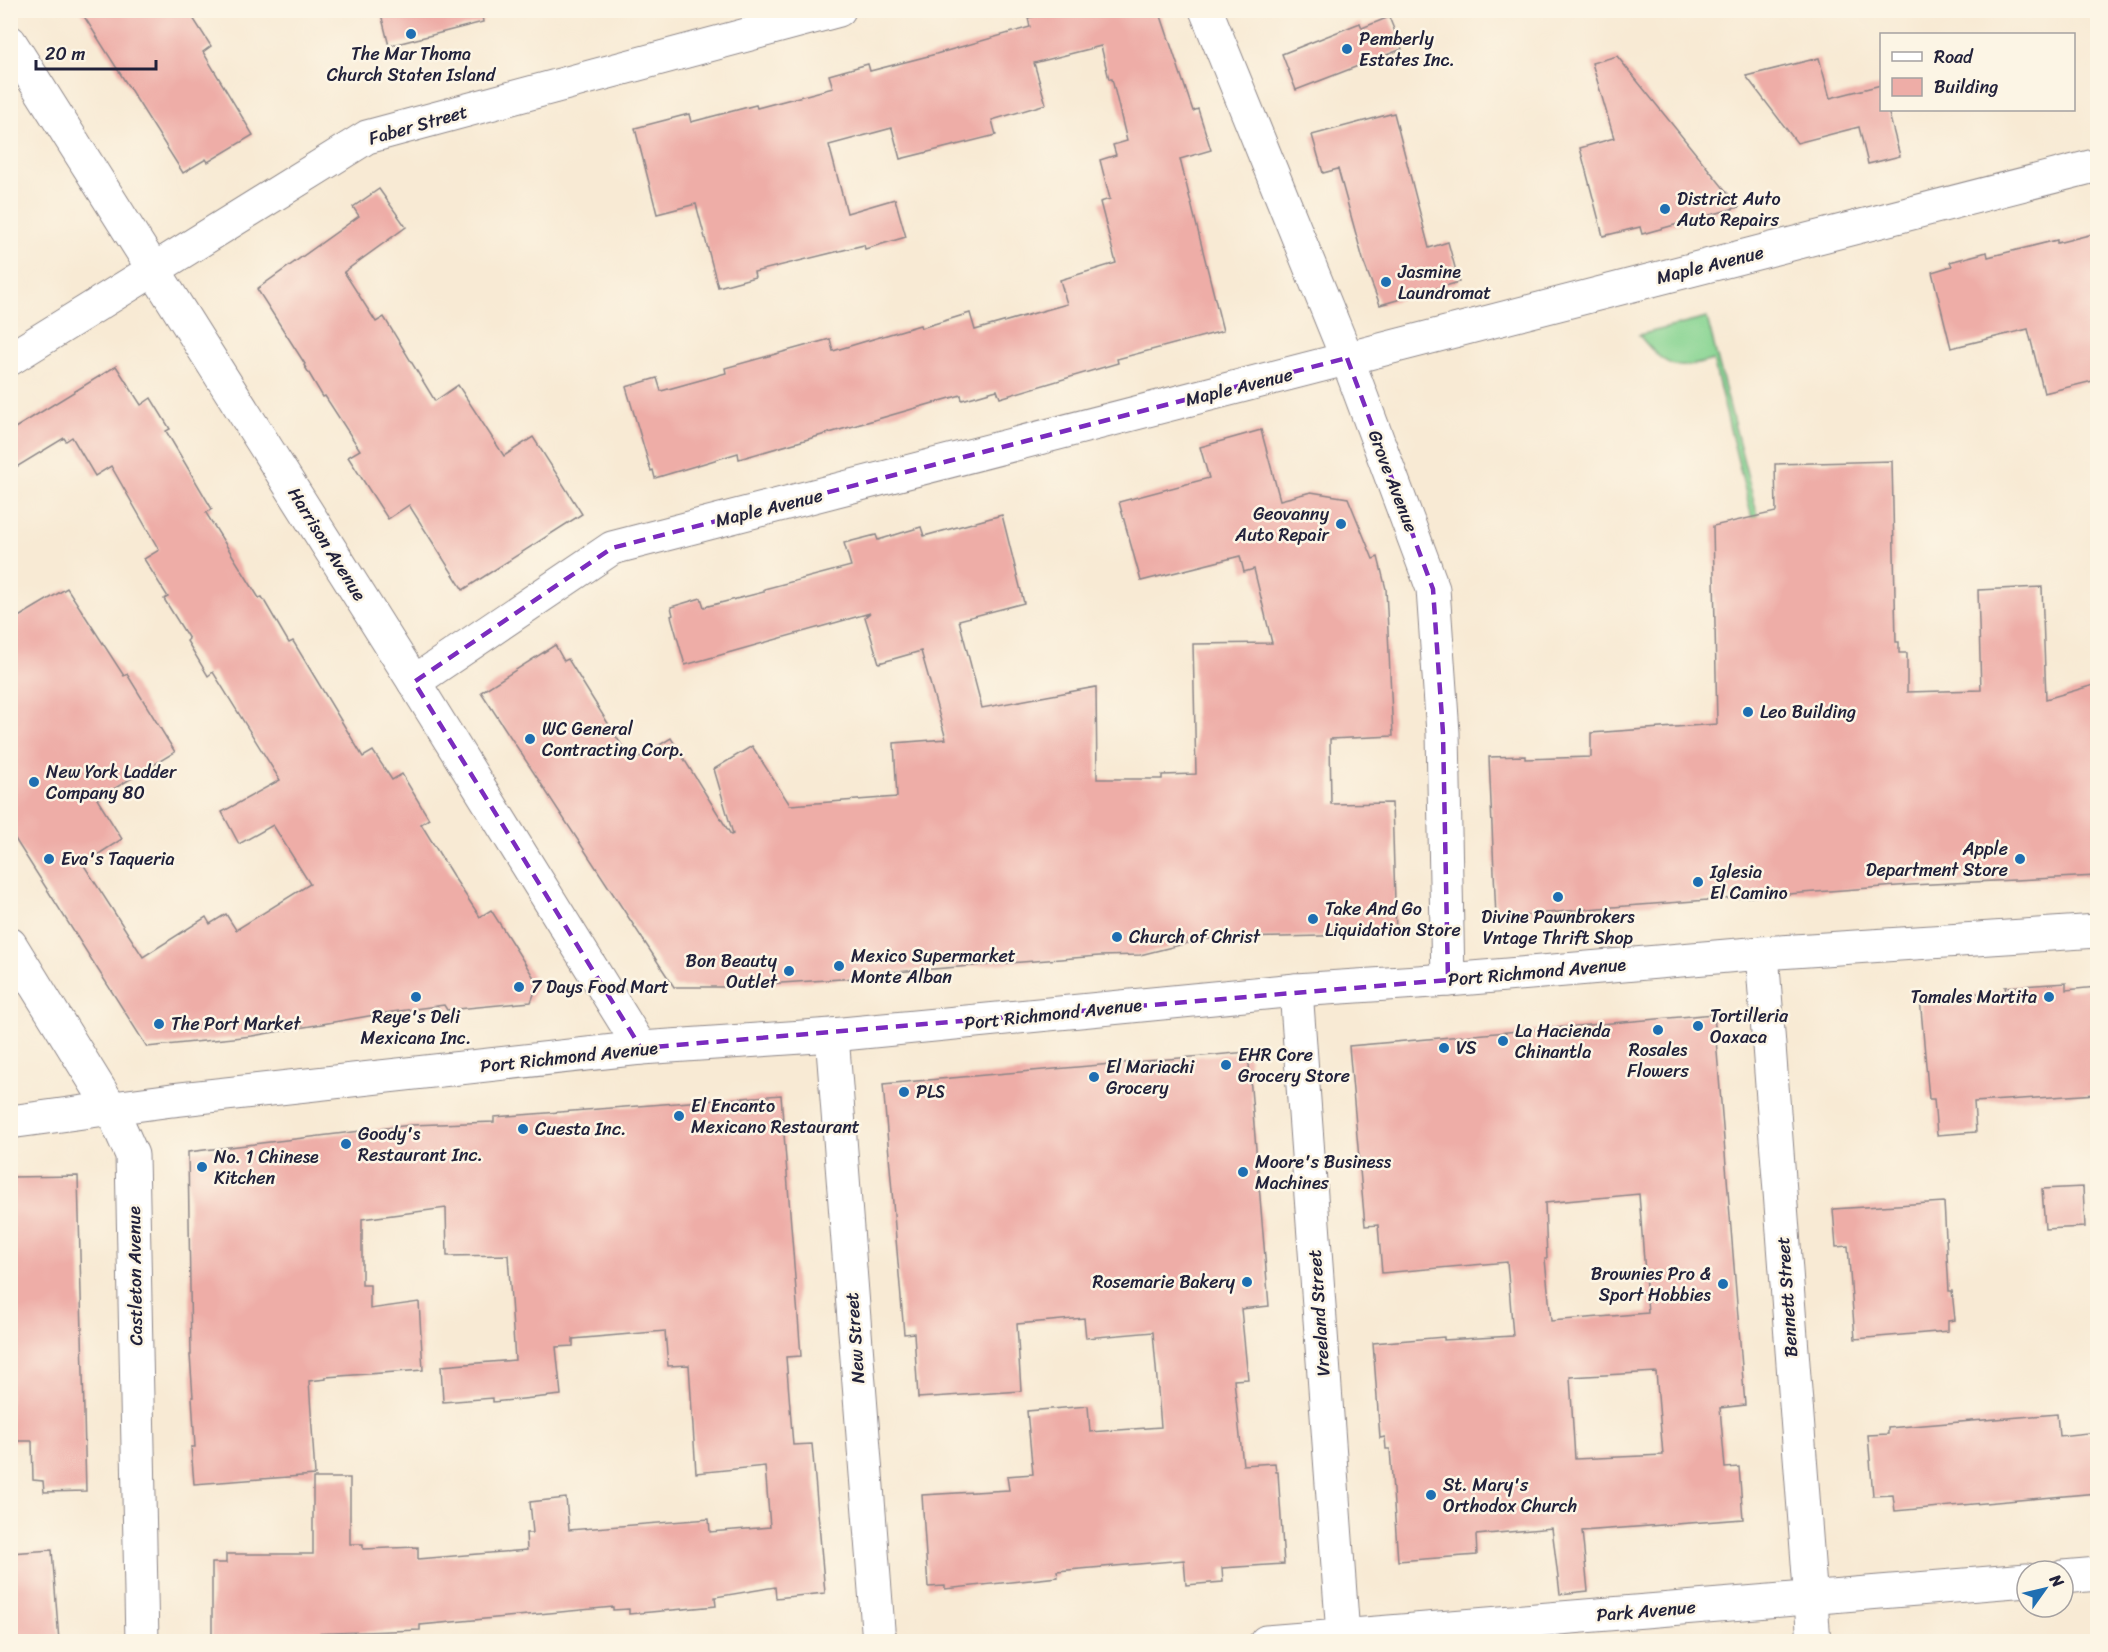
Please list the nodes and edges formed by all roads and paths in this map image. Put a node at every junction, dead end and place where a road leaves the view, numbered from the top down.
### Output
1 (839, 10) edge
2 (1206, 10) edge
3 (10, 42) edge
4 (2097, 165) edge
5 (153, 269) junction
6 (1347, 358) junction
7 (10, 359) edge
8 (414, 682) junction
9 (2097, 931) edge
10 (10, 944) edge
11 (1762, 953) junction
12 (1448, 980) junction
13 (1296, 990) junction
14 (832, 1035) junction
15 (641, 1048) junction
16 (111, 1108) junction
17 (10, 1122) edge
18 (2097, 1574) edge
19 (2075, 1576) edge
20 (2015, 1581) edge
21 (1809, 1597) junction
22 (1343, 1635) junction
23 (142, 1641) edge
24 (879, 1641) edge
25 (1266, 1641) edge
26 (1814, 1641) edge

1 - 5 street, Faber Street
2 - 6 street, Grove Avenue
3 - 5 street, Harrison Avenue
4 - 6 street, Maple Avenue
5 - 7 street, Faber Street
5 - 8 street, Harrison Avenue
6 - 8 street, Maple Avenue
6 - 12 street, Grove Avenue
8 - 15 street, Harrison Avenue
9 - 11 street, Port Richmond Avenue
10 - 16 street, Castleton Avenue
11 - 12 street, Port Richmond Avenue
11 - 21 street, Bennett Street
12 - 13 street, Port Richmond Avenue
13 - 14 street, Port Richmond Avenue
13 - 22 street, Vreeland Street
14 - 15 street, Port Richmond Avenue
14 - 24 street, New Street
15 - 16 street, Port Richmond Avenue
16 - 17 street, Port Richmond Avenue
16 - 23 street, Castleton Avenue
18 - 19 street
20 - 21 street, Park Avenue
21 - 22 street, Park Avenue
21 - 26 street, Bennett Street
22 - 25 street, Park Avenue

